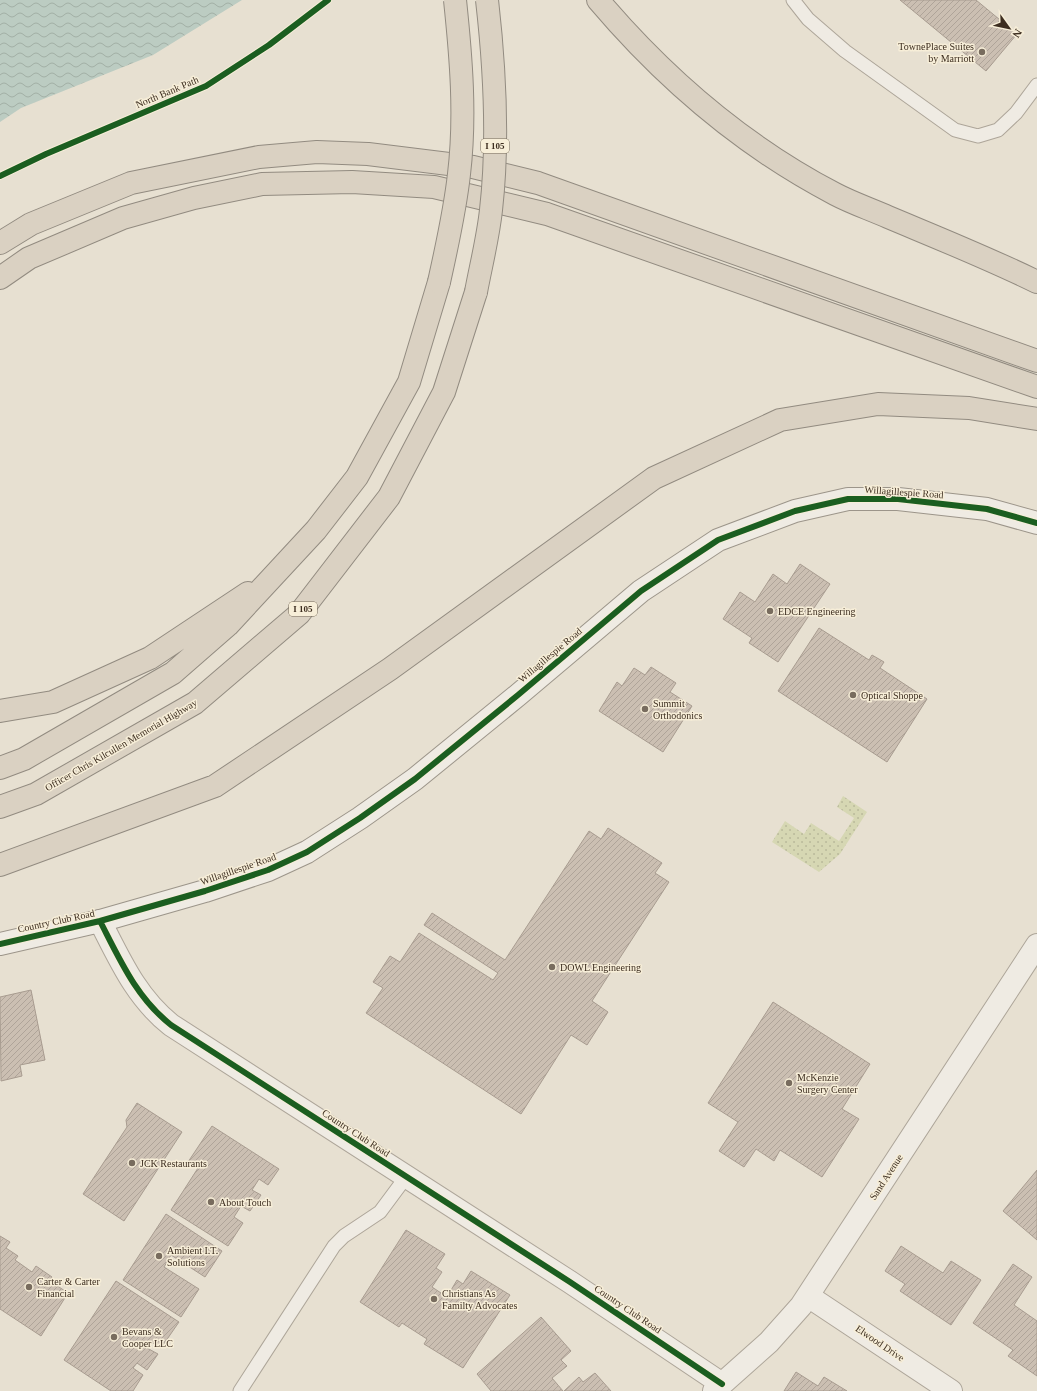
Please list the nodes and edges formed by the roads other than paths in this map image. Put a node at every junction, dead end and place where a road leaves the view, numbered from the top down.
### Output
1 (455, 0) edge
2 (487, 0) edge
3 (598, 0) edge
4 (794, 0) edge
5 (1037, 85) edge
6 (0, 243) edge
7 (1027, 276) edge
8 (0, 278) edge
9 (1037, 282) edge
10 (1037, 361) edge
11 (1037, 387) edge
12 (1037, 419) edge
13 (1037, 523) edge
14 (274, 576) junction
15 (0, 711) edge
16 (0, 768) edge
17 (0, 807) edge
18 (0, 865) edge
19 (100, 921) junction
20 (0, 944) edge
21 (1037, 945) edge
22 (406, 1177) junction
23 (808, 1296) junction
24 (718, 1387) edge
25 (240, 1391) edge
26 (951, 1391) edge

1 - 14 highway, bridge
2 - 17 highway, Officer Chris Kilcullen Memorial Highway / I 105, bridge
3 - 7 highway
4 - 5 lane
6 - 10 highway
7 - 9 highway
8 - 11 highway
12 - 18 highway
13 - 19 street, Willagillespie Road
14 - 15 highway
14 - 16 highway
19 - 20 street, Country Club Road
19 - 22 street, Country Club Road
21 - 23 street, Sand Avenue
22 - 24 street, Country Club Road
22 - 25 lane
23 - 24 street, Sand Avenue
23 - 26 street, Elwood Drive

